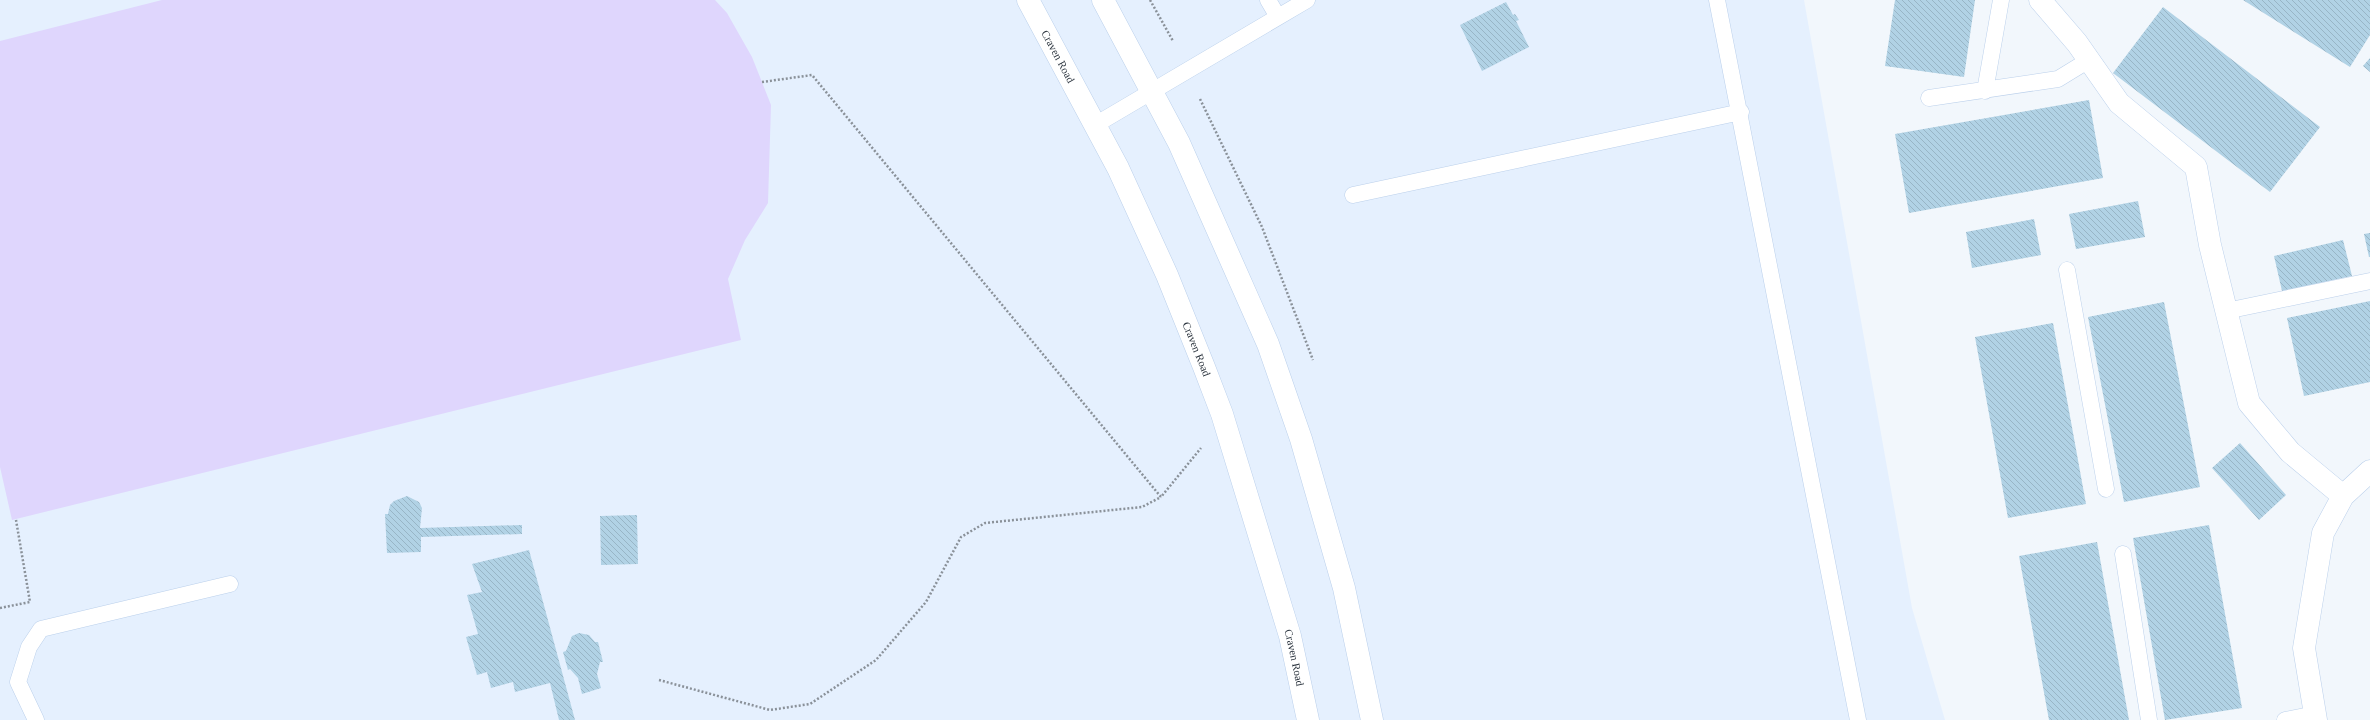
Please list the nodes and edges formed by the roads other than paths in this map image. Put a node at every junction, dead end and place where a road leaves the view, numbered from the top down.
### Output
1 (1028, 0) edge
2 (1103, 0) edge
3 (1268, 0) edge
4 (1307, 0) edge
5 (1717, 0) edge
6 (2001, 0) edge
7 (2040, 0) edge
8 (1278, 17) junction
9 (2089, 60) junction
10 (1152, 90) junction
11 (1985, 91) junction
12 (1929, 98) dead end
13 (1741, 112) junction
14 (1096, 125) junction
15 (1352, 195) dead end
16 (2067, 270) dead end
17 (2370, 281) edge
18 (2226, 311) junction
19 (2370, 471) edge
20 (2106, 489) dead end
21 (2343, 496) junction
22 (2123, 554) dead end
23 (230, 584) dead end
24 (2316, 717) edge
25 (36, 720) edge
26 (1308, 720) edge
27 (1372, 720) edge
28 (1858, 720) edge
29 (2149, 720) edge
30 (2285, 720) edge

1 - 14 main road, Craven Road
2 - 10 main road
3 - 8 lane
4 - 8 lane
5 - 13 lane
6 - 11 lane
7 - 9 main road
8 - 10 lane
9 - 11 lane
9 - 18 main road
10 - 14 lane
10 - 27 main road
11 - 12 lane
13 - 15 lane
13 - 28 lane
14 - 26 main road, Craven Road
16 - 20 lane
17 - 18 lane
18 - 21 main road
19 - 21 main road
21 - 24 main road
22 - 29 lane
23 - 25 lane
24 - 30 lane

